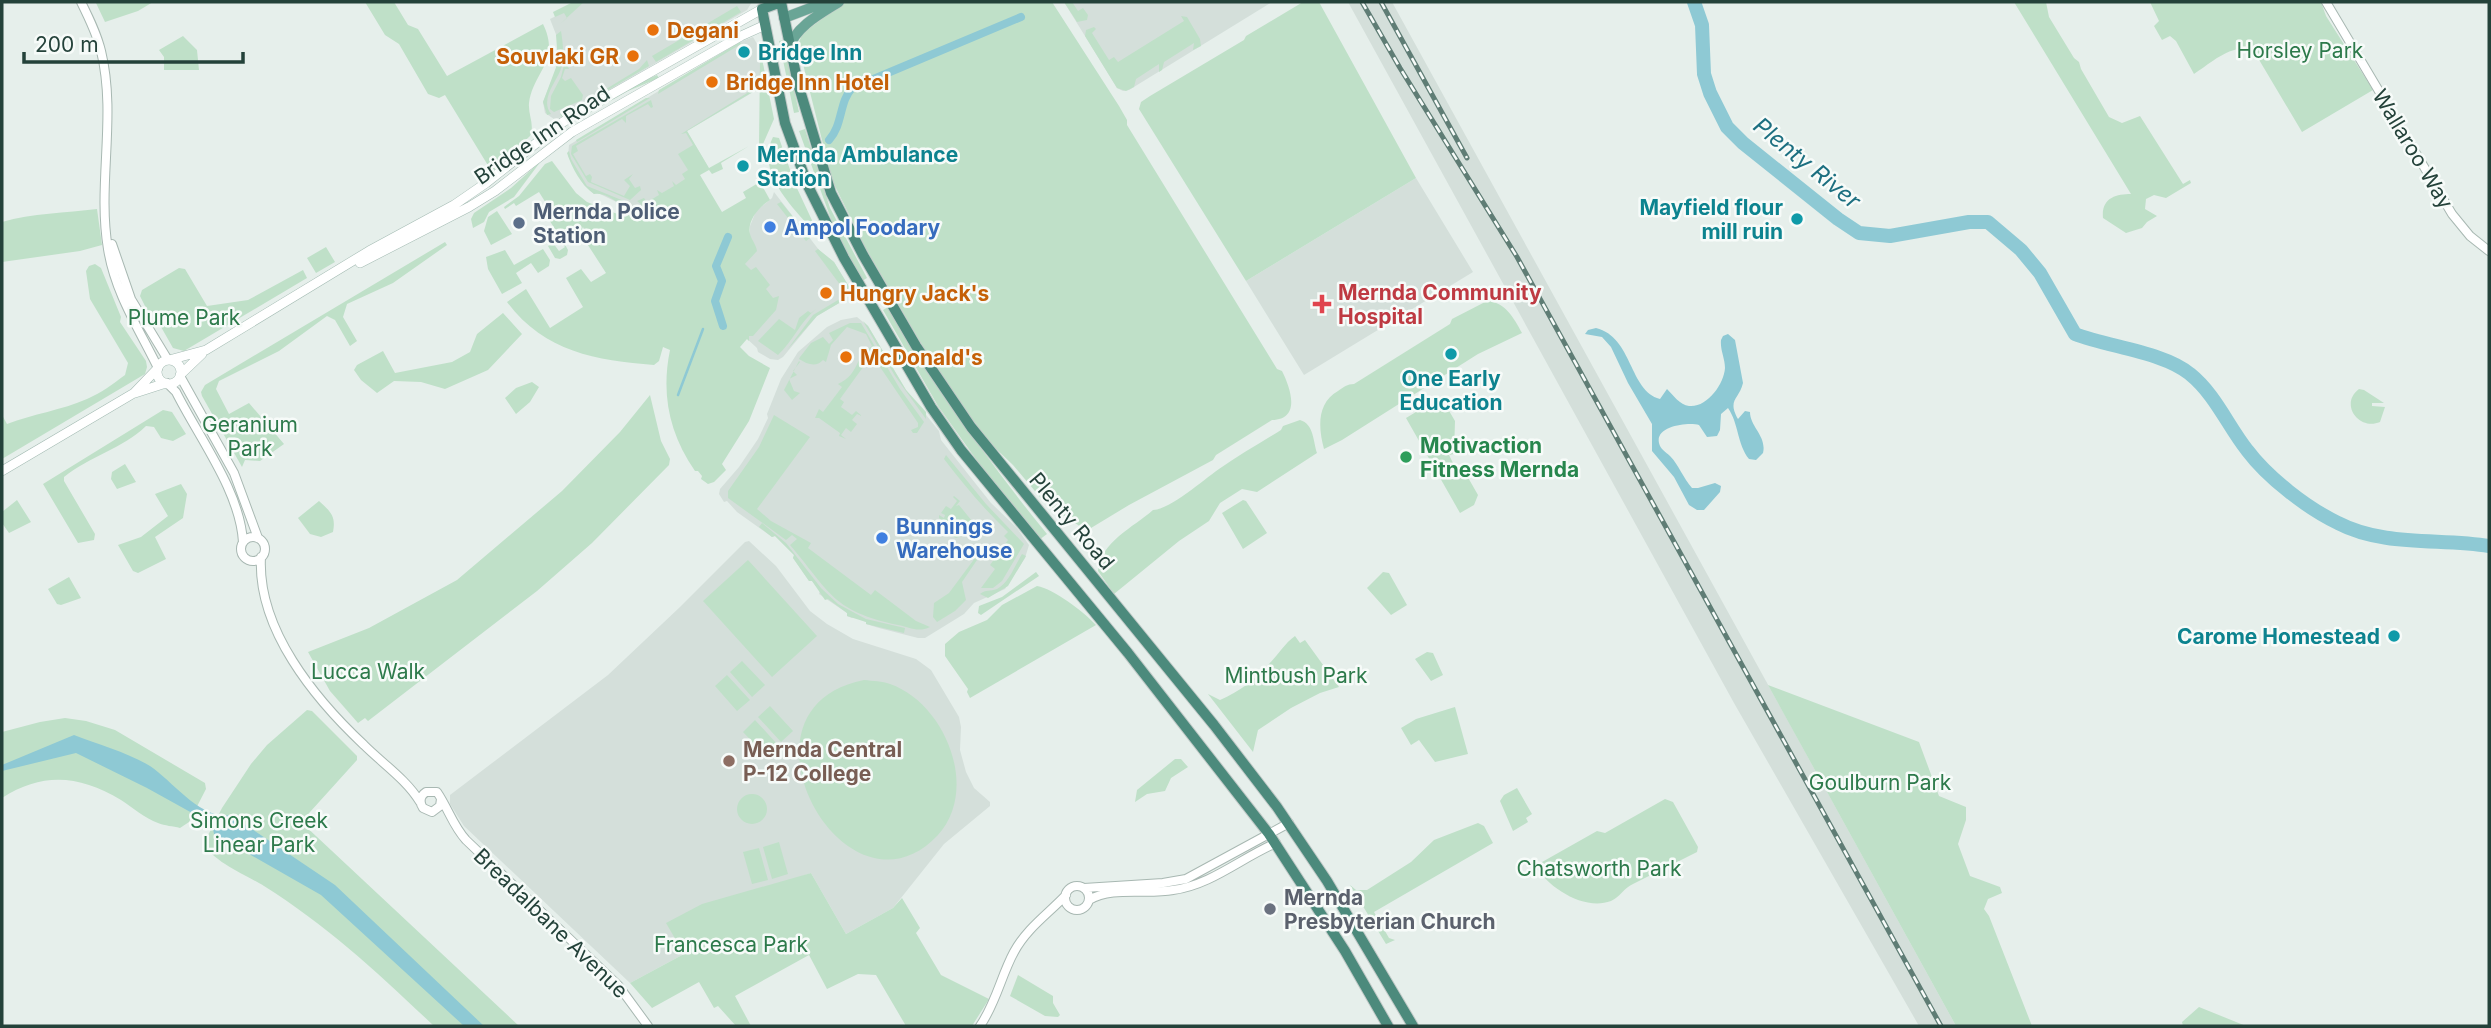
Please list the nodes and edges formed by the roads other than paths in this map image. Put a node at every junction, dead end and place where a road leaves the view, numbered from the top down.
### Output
1 (81, 2) edge
2 (781, 2) edge
3 (826, 2) edge
4 (839, 2) edge
5 (2326, 2) edge
6 (761, 5) edge
7 (784, 18) junction
8 (765, 25) junction
9 (790, 48) junction
10 (808, 122) junction
11 (785, 123) junction
12 (546, 134) junction
13 (553, 146) junction
14 (2489, 251) edge
15 (124, 289) junction
16 (882, 289) junction
17 (867, 297) junction
18 (281, 306) junction
19 (206, 350) junction
20 (169, 360) junction
21 (158, 368) junction
22 (180, 375) junction
23 (167, 383) junction
24 (134, 393) junction
25 (2, 471) edge
26 (258, 538) junction
27 (243, 542) junction
28 (245, 558) junction
29 (261, 558) junction
30 (261, 579) junction
31 (408, 786) junction
32 (429, 791) junction
33 (441, 799) junction
34 (420, 802) junction
35 (432, 812) junction
36 (452, 821) junction
37 (1289, 823) junction
38 (1272, 838) junction
39 (1084, 888) junction
40 (1066, 895) junction
41 (1089, 900) junction
42 (1071, 908) junction
43 (1046, 914) junction
44 (648, 1026) edge
45 (980, 1026) edge
46 (1388, 1026) edge
47 (1413, 1026) edge

1 - 15 street
2 - 6 highway, Bridge Inn Road
2 - 7 highway, Plenty Road
3 - 7 main road, Bridge Inn Road
4 - 9 main road
5 - 14 street, Wallaroo Way
6 - 8 highway, Plenty Road
6 - 12 main road, Bridge Inn Road
7 - 8 highway, Bridge Inn Road
7 - 9 highway, Plenty Road
8 - 11 highway, Plenty Road
8 - 13 main road, Bridge Inn Road
9 - 10 highway, Plenty Road
10 - 11 highway
10 - 16 highway, Plenty Road
11 - 17 highway, Plenty Road
12 - 13 main road
12 - 18 main road, Bridge Inn Road
13 - 18 main road, Bridge Inn Road
15 - 20 street
15 - 21 street
16 - 17 highway
16 - 37 highway, Plenty Road
17 - 38 highway, Plenty Road
18 - 19 main road, Bridge Inn Road
19 - 20 main road, Bridge Inn Road
19 - 22 main road, Bridge Inn Road
20 - 21 main road
20 - 22 main road
21 - 23 main road
21 - 24 main road
22 - 23 main road
22 - 26 street
23 - 24 main road
23 - 27 street
24 - 25 main road
26 - 27 street
26 - 29 street
27 - 28 street
28 - 29 street
28 - 30 street
29 - 30 street
30 - 31 street
31 - 32 street
31 - 34 street
32 - 33 street
32 - 34 street
33 - 35 street
33 - 36 street, Breadalbane Avenue
34 - 35 street
35 - 36 street, Breadalbane Avenue
36 - 44 street, Breadalbane Avenue
37 - 38 street
37 - 47 highway, Plenty Road
38 - 39 street
38 - 41 street
38 - 46 highway, Plenty Road
39 - 40 street
39 - 41 street
40 - 42 street
40 - 43 street
41 - 42 street
42 - 43 street
43 - 45 street

